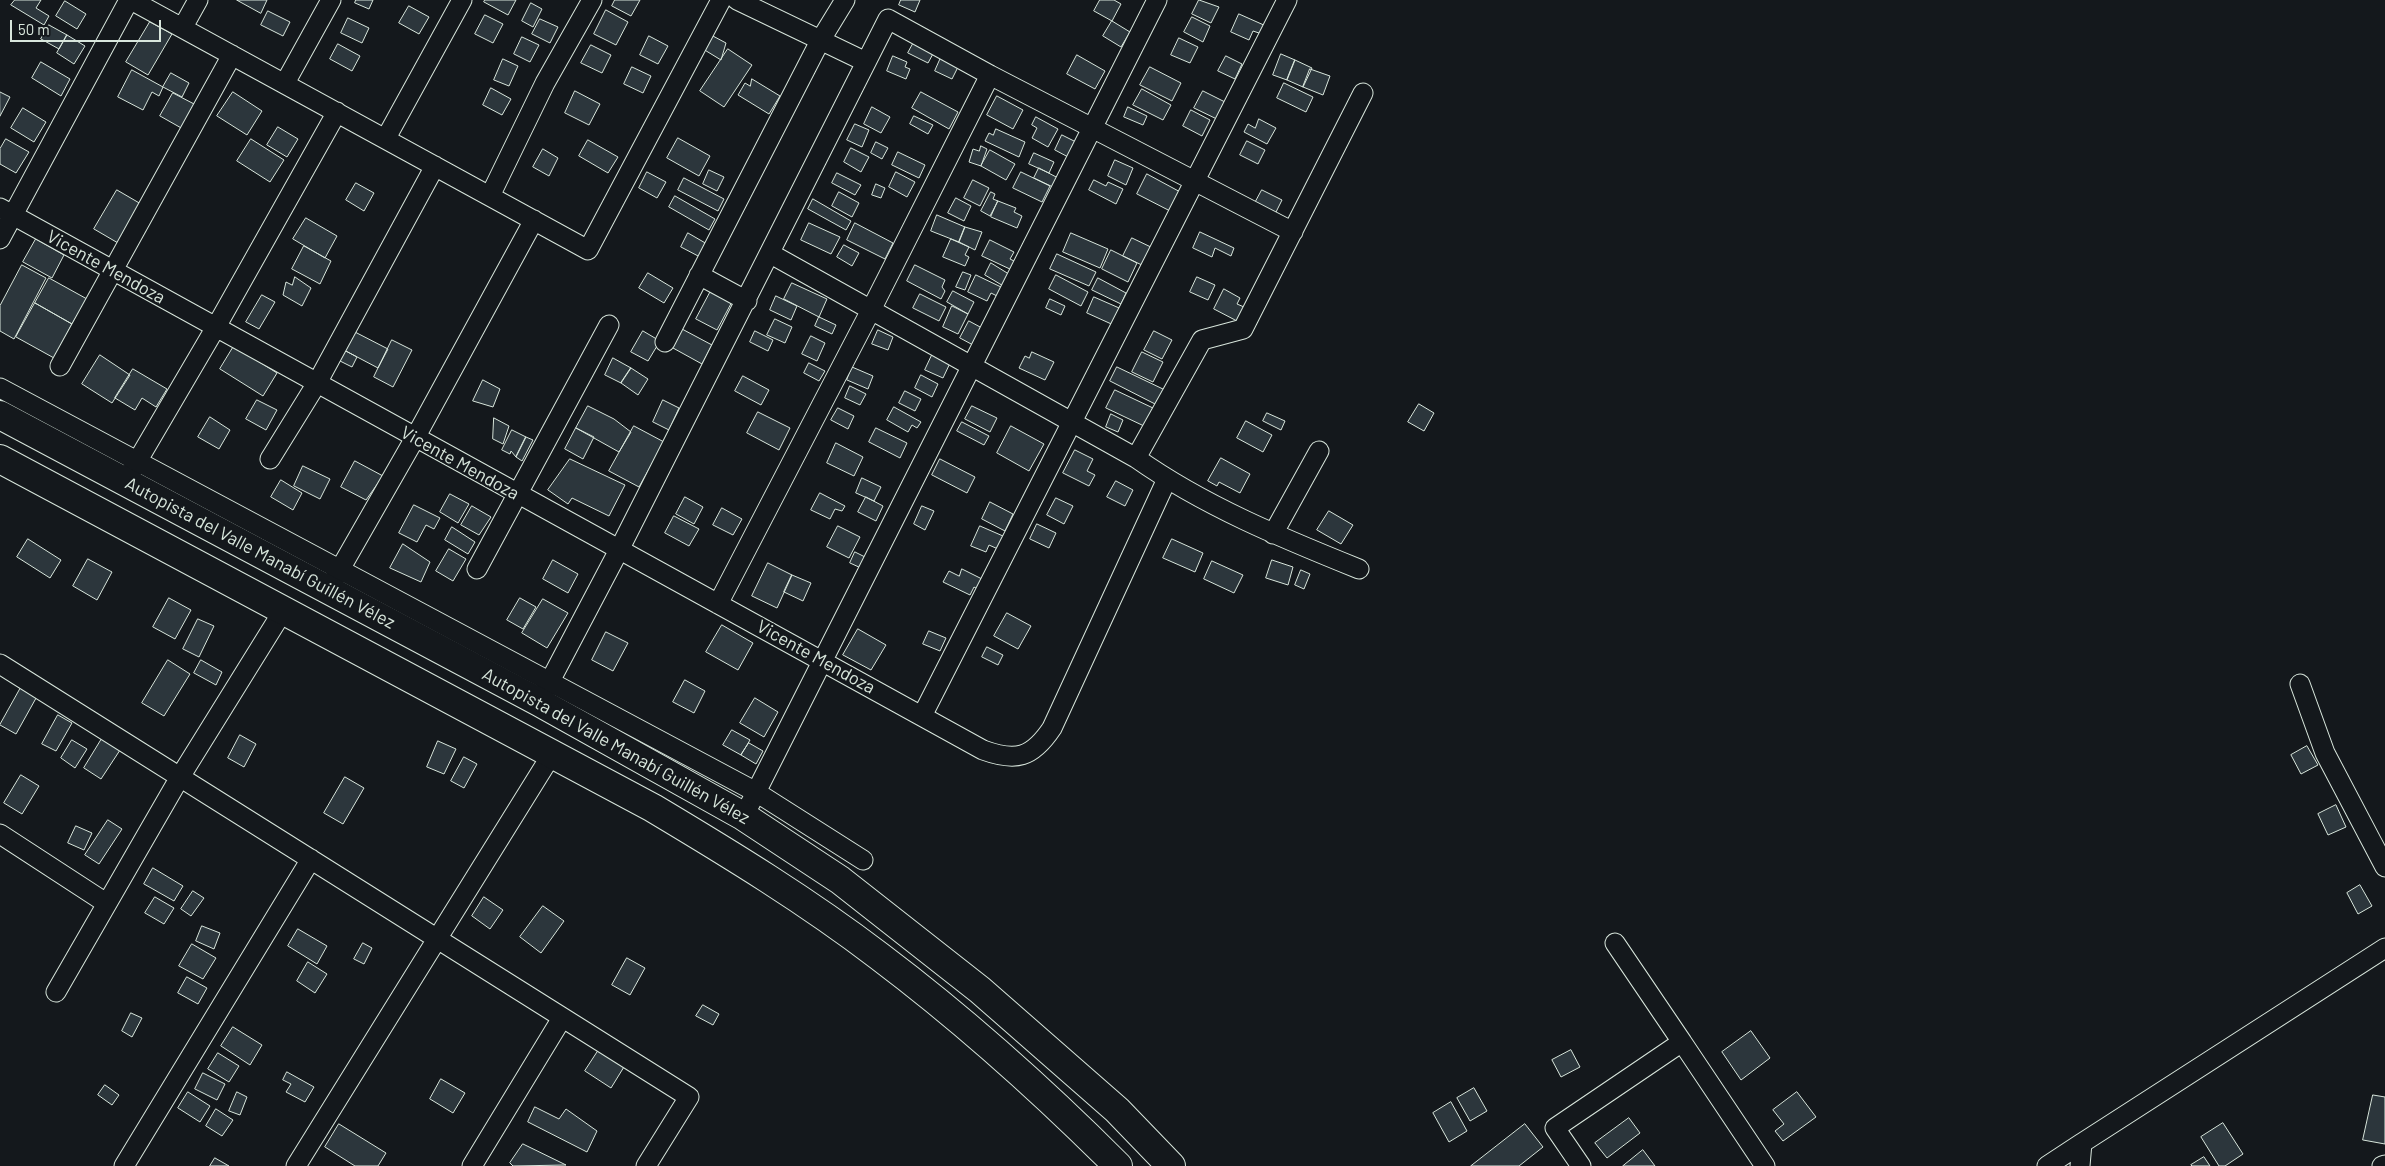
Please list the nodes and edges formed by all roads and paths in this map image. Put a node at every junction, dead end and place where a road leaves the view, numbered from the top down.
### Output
1 (130, 0) edge
2 (198, 0) edge
3 (331, 0) edge
4 (462, 0) edge
5 (592, 0) edge
6 (720, 0) edge
7 (737, 0) edge
8 (845, 0) edge
9 (1157, 0) edge
10 (1286, 0) edge
11 (183, 27) junction
12 (820, 41) junction
13 (232, 55) junction
14 (866, 62) junction
15 (990, 75) junction
16 (286, 83) junction
17 (1363, 93) dead end
18 (338, 112) junction
19 (1093, 128) junction
20 (386, 138) junction
21 (436, 166) junction
22 (1195, 181) junction
23 (490, 196) junction
24 (6, 212) edge
25 (534, 220) junction
26 (1292, 232) junction
27 (0, 239) edge
28 (771, 254) junction
29 (113, 271) junction
30 (699, 275) junction
31 (747, 301) junction
32 (871, 310) junction
33 (609, 325) dead end
34 (216, 327) junction
35 (665, 342) dead end
36 (60, 366) dead end
37 (972, 366) junction
38 (316, 383) junction
39 (0, 388) edge
40 (0, 415) edge
41 (1072, 423) junction
42 (416, 438) junction
43 (1319, 451) dead end
44 (0, 458) edge
45 (1136, 458) junction
46 (270, 459) dead end
47 (131, 471) junction
48 (1167, 480) junction
49 (518, 495) junction
50 (1273, 534) junction
51 (619, 550) junction
52 (477, 569) dead end
53 (1359, 569) dead end
54 (334, 579) junction
55 (718, 604) junction
56 (283, 612) junction
57 (823, 661) junction
58 (0, 664) edge
59 (2300, 684) dead end
60 (544, 692) junction
61 (922, 716) junction
62 (552, 754) junction
63 (180, 777) junction
64 (756, 792) junction
65 (743, 816) junction
66 (0, 834) edge
67 (311, 859) junction
68 (863, 860) dead end
69 (2385, 868) edge
70 (106, 904) junction
71 (436, 939) junction
72 (1615, 943) dead end
73 (2385, 948) edge
74 (56, 992) dead end
75 (562, 1018) junction
76 (1682, 1042) junction
77 (2082, 1143) junction
78 (124, 1166) edge
79 (296, 1166) edge
80 (472, 1166) edge
81 (646, 1166) edge
82 (1118, 1166) edge
83 (1171, 1166) edge
84 (1581, 1166) edge
85 (1765, 1166) edge
86 (2047, 1166) edge
87 (2080, 1166) edge

1 - 11 street
1 - 24 street
2 - 11 street
3 - 16 street
4 - 20 street
5 - 23 street
6 - 25 street
7 - 12 street
8 - 12 street
9 - 19 street
10 - 22 street
11 - 13 street
12 - 14 street
12 - 30 street
13 - 16 street
13 - 29 street
14 - 15 street
14 - 28 street
15 - 19 street
15 - 32 street
16 - 18 street
17 - 26 street
18 - 20 street
18 - 34 street
19 - 22 street
19 - 37 street
20 - 21 street
21 - 23 street
21 - 38 street
22 - 26 street
22 - 41 street
23 - 25 street
24 - 27 street
24 - 29 street, Vicente Mendoza
25 - 42 street
26 - 45 street
28 - 31 street
28 - 32 street
29 - 34 street, Vicente Mendoza
29 - 36 street
30 - 31 street
30 - 35 street
31 - 51 street
32 - 37 street
32 - 55 street
33 - 49 street
34 - 38 street, Vicente Mendoza
34 - 47 street
37 - 41 street
37 - 57 street
38 - 42 street, Vicente Mendoza
38 - 46 street
39 - 47 street
40 - 47 main road, Autopista del Valle Manabí Guillén Vélez
41 - 45 street
41 - 61 street
42 - 49 street, Vicente Mendoza
42 - 54 street
43 - 50 street
44 - 56 main road, Autopista del Valle Manabí Guillén Vélez
45 - 48 street
47 - 54 main road, Autopista del Valle Manabí Guillén Vélez
48 - 50 street
48 - 61 street, Vicente Mendoza
49 - 51 street, Vicente Mendoza
49 - 52 street
50 - 53 street
51 - 55 street, Vicente Mendoza
51 - 60 street
54 - 60 main road, Autopista del Valle Manabí Guillén Vélez
55 - 57 street, Vicente Mendoza
56 - 62 main road, Autopista del Valle Manabí Guillén Vélez
56 - 63 street
57 - 61 street, Vicente Mendoza
57 - 64 street
58 - 63 street
59 - 69 street
60 - 64 street
60 - 65 main road, Autopista del Valle Manabí Guillén Vélez
62 - 71 street
62 - 82 main road, Autopista del Valle Manabí Guillén Vélez
63 - 67 street
63 - 70 street
64 - 65 street
64 - 68 street
65 - 83 main road, Autopista del Valle Manabí Guillén Vélez
66 - 70 street
67 - 71 street
67 - 78 street
70 - 74 street
71 - 75 street
71 - 79 street
72 - 76 street
73 - 77 street
75 - 80 street
75 - 81 street
76 - 84 street
76 - 85 street
77 - 86 street
77 - 87 street

